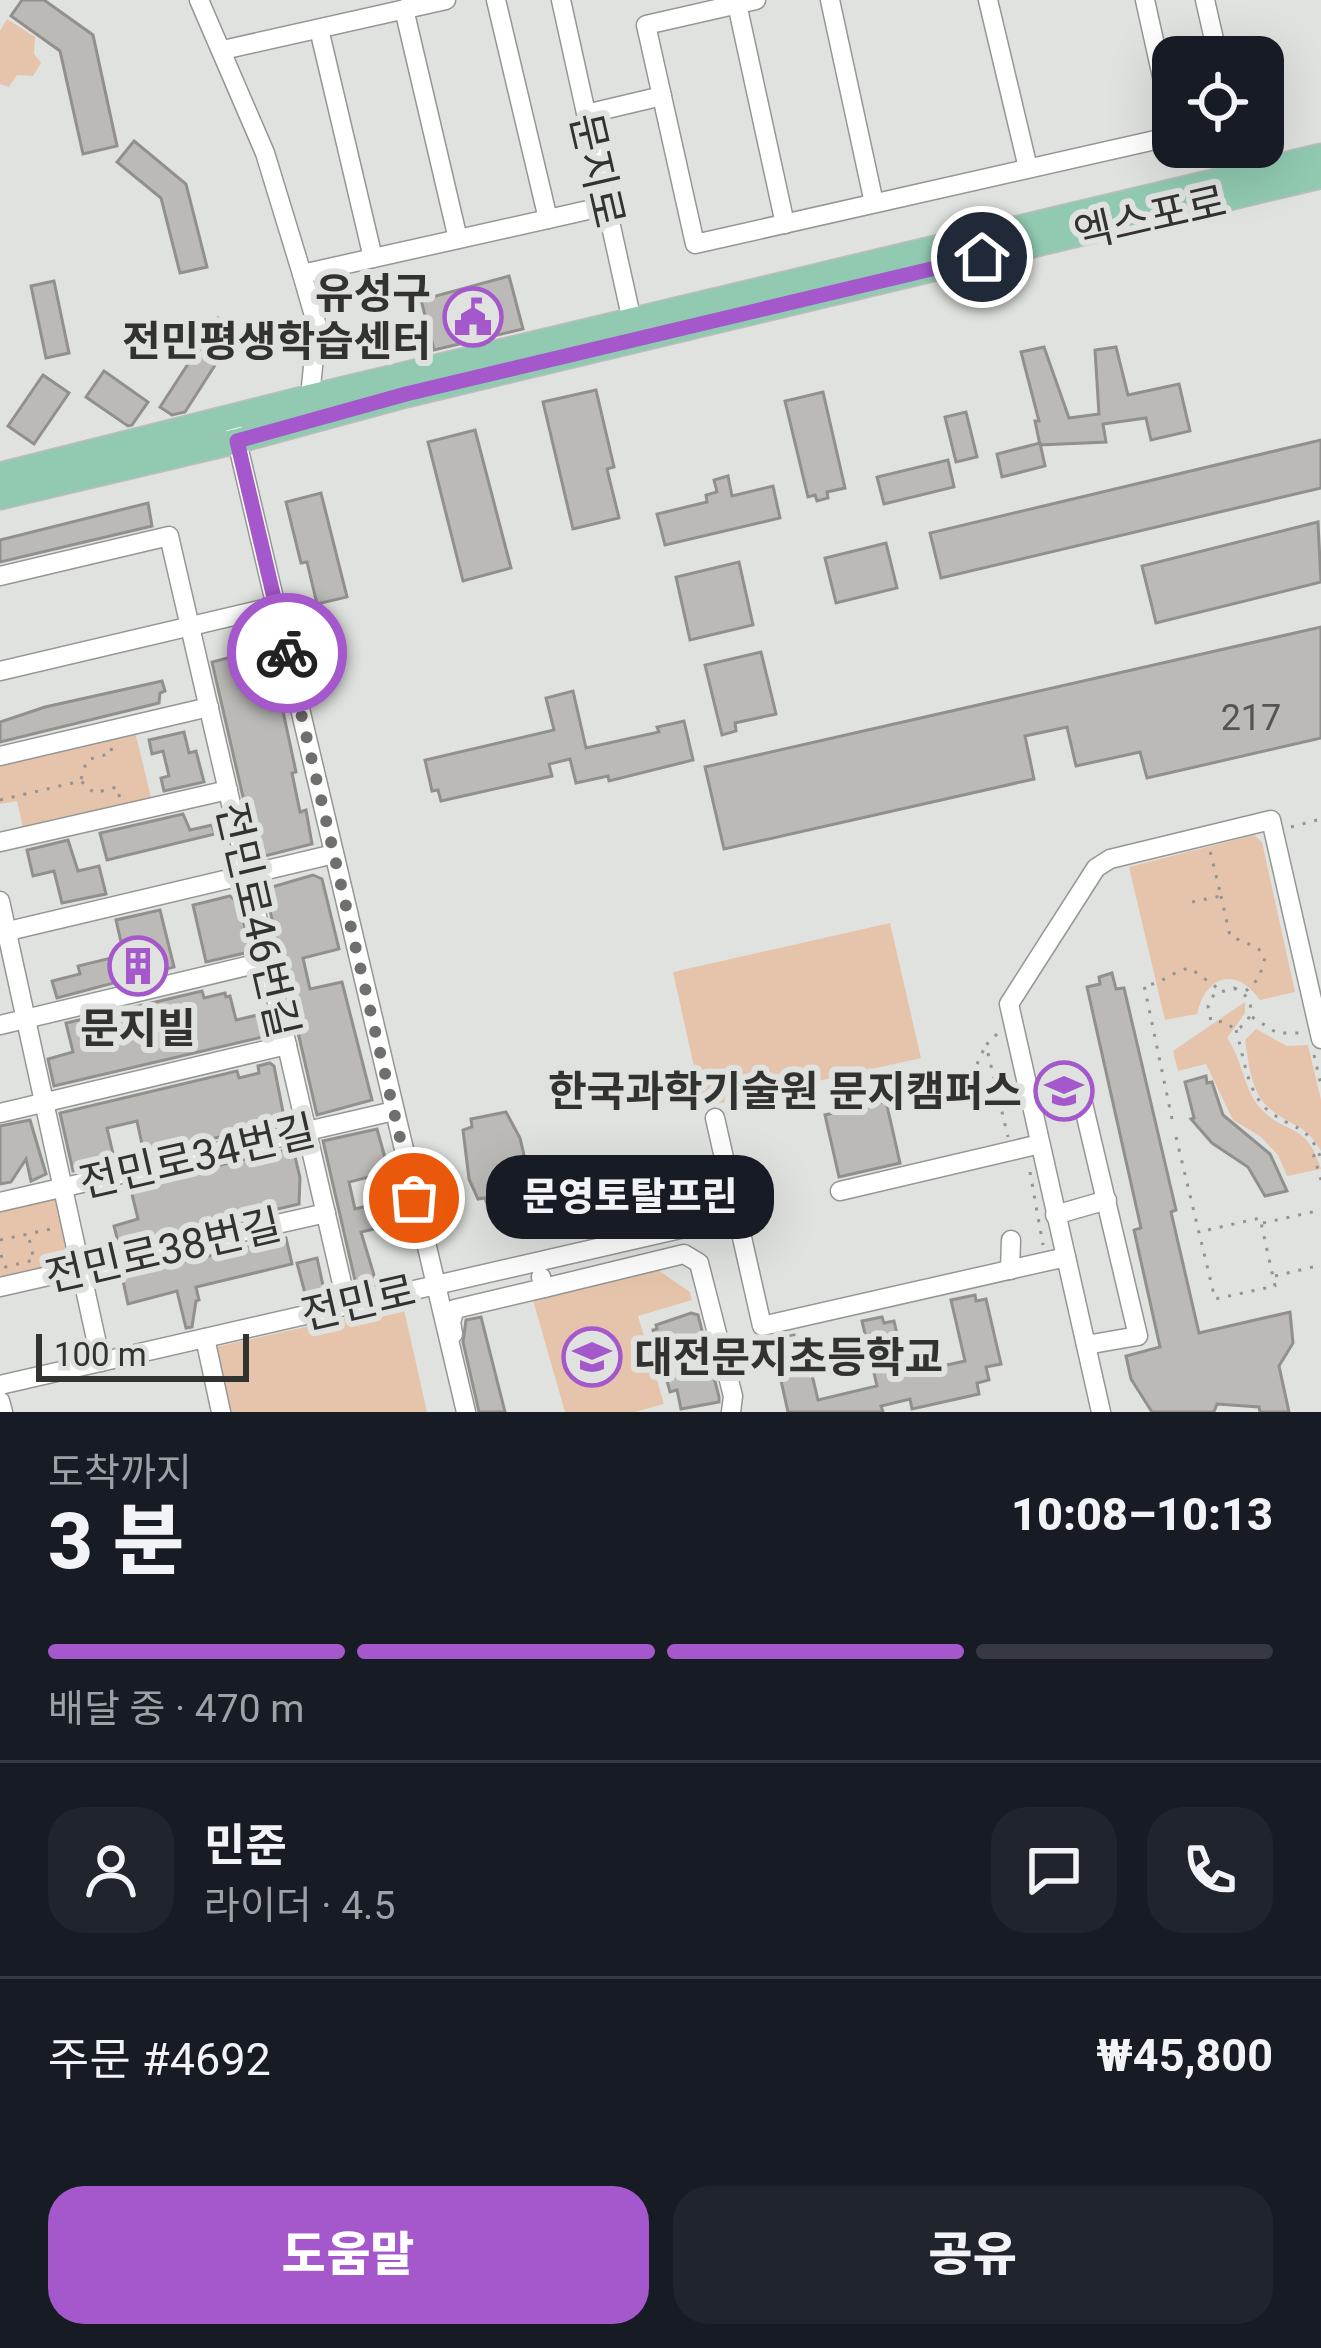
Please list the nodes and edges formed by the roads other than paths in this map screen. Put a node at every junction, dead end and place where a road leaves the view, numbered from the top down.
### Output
1 (199, 0) edge
2 (446, 0) edge
3 (496, 0) edge
4 (561, 0) edge
5 (830, 0) edge
6 (988, 0) edge
7 (1144, 0) edge
8 (1204, 0) edge
9 (747, 2) edge
10 (404, 9) junction
11 (319, 29) junction
12 (1152, 36) edge
13 (1213, 36) edge
14 (223, 50) junction
15 (662, 97) junction
16 (586, 114) junction
17 (1152, 141) edge
18 (1321, 156) edge
19 (1028, 168) junction
20 (1244, 168) edge
21 (1246, 175) junction
22 (1321, 176) edge
23 (874, 203) junction
24 (606, 206) junction
25 (548, 219) junction
26 (784, 224) junction
27 (458, 239) junction
28 (373, 258) junction
29 (302, 274) junction
30 (634, 330) junction
31 (310, 397) junction
32 (234, 429) junction
33 (0, 475) edge
34 (0, 497) edge
35 (0, 576) edge
36 (275, 606) junction
37 (190, 626) junction
38 (0, 671) edge
39 (209, 707) junction
40 (0, 756) edge
41 (228, 790) junction
42 (0, 842) edge
43 (334, 854) junction
44 (248, 874) junction
45 (0, 901) edge
46 (3, 933) edge
47 (268, 961) junction
48 (26, 1019) junction
49 (0, 1025) edge
50 (1320, 1034) edge
51 (287, 1045) junction
52 (1081, 1096) dead end
53 (44, 1102) junction
54 (394, 1111) junction
55 (0, 1113) edge
56 (715, 1118) dead end
57 (307, 1131) junction
58 (1040, 1144) junction
59 (63, 1187) junction
60 (840, 1191) dead end
61 (1107, 1200) junction
62 (0, 1202) edge
63 (326, 1214) junction
64 (1055, 1215) junction
65 (737, 1216) junction
66 (1011, 1240) dead end
67 (1066, 1257) junction
68 (537, 1261) junction
69 (81, 1269) junction
70 (1010, 1270) junction
71 (435, 1284) junction
72 (0, 1287) edge
73 (544, 1288) junction
74 (347, 1305) junction
75 (205, 1338) junction
76 (1086, 1345) junction
77 (101, 1362) junction
78 (462, 1372) dead end
79 (0, 1385) edge
80 (0, 1401) edge
81 (3, 1412) edge
82 (221, 1412) edge
83 (466, 1412) edge
84 (731, 1412) edge
85 (1101, 1412) edge

1 - 14 street
2 - 10 street
3 - 25 street
4 - 16 street, 문지로
5 - 23 street
6 - 19 street
7 - 12 street
8 - 13 street
9 - 15 street
9 - 26 street
10 - 11 street
10 - 27 street
11 - 14 street
11 - 28 street
14 - 29 street
15 - 16 street
15 - 26 street
16 - 24 street, 문지로
17 - 19 street
18 - 21 main road, 엑스포로
19 - 23 street
20 - 21 street
21 - 30 main road, 엑스포로
22 - 30 main road, 엑스포로
23 - 26 street
24 - 25 street
24 - 30 street, 문지로
25 - 27 street
27 - 28 street
28 - 29 street
29 - 31 street
30 - 31 main road, 엑스포로
30 - 32 main road, 엑스포로
31 - 32 main road, 엑스포로
32 - 33 main road, 엑스포로
32 - 34 main road, 엑스포로
32 - 36 street, 전민로
35 - 37 street, 전민로46번길
36 - 37 street
36 - 43 street, 전민로
37 - 38 street
37 - 39 street, 전민로46번길
39 - 40 street
39 - 41 street, 전민로46번길
41 - 42 street
41 - 44 street, 전민로46번길
43 - 44 street
43 - 54 street, 전민로
44 - 46 street
44 - 47 street, 전민로46번길
45 - 46 street
46 - 48 street
47 - 48 street
47 - 51 street, 전민로46번길
48 - 49 street
48 - 53 street
50 - 58 street
51 - 53 street
51 - 57 street, 전민로46번길
52 - 61 street
53 - 55 street
53 - 59 street
54 - 57 street, 전민로34번길
54 - 71 street, 전민로
56 - 65 street
57 - 59 street, 전민로34번길
57 - 63 street, 전민로46번길
58 - 60 street
58 - 64 street
59 - 62 street, 전민로34번길
59 - 69 street
61 - 64 street
61 - 76 street
63 - 69 street, 전민로38번길
63 - 74 street, 전민로46번길
64 - 67 street
65 - 68 street, 전민로
65 - 70 street
66 - 70 street
67 - 70 street
67 - 76 street
68 - 71 street, 전민로
68 - 73 street
69 - 72 street, 전민로38번길
69 - 77 street
71 - 74 street, 전민로
71 - 83 street, 전민로
73 - 78 street
73 - 84 street
74 - 75 street, 전민로
75 - 77 street, 전민로
75 - 82 street
76 - 85 street
77 - 79 street, 전민로
80 - 81 street

